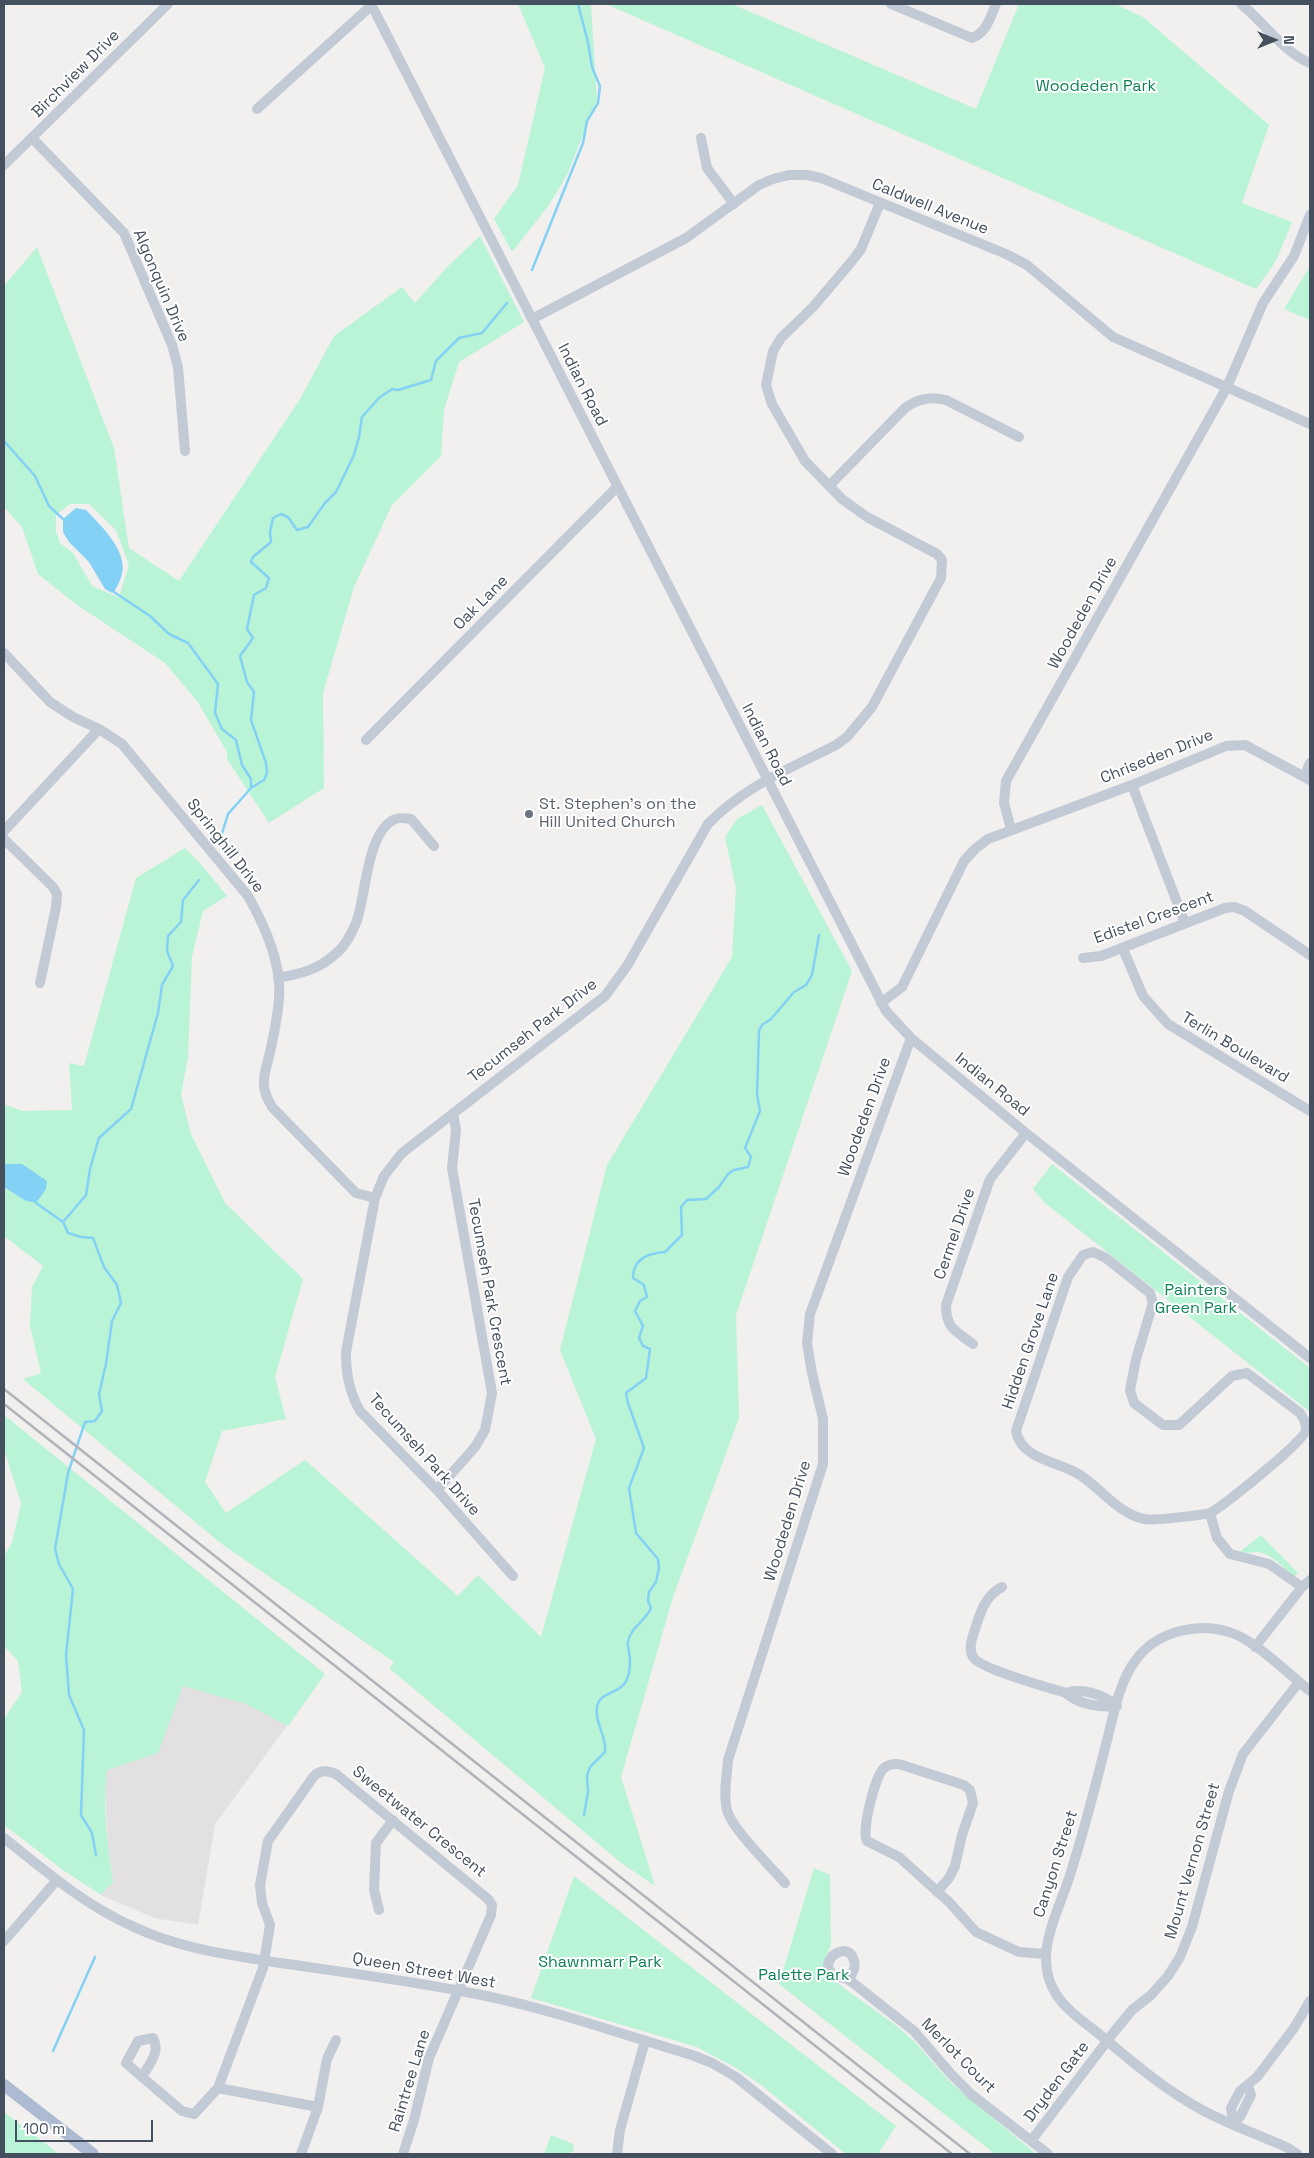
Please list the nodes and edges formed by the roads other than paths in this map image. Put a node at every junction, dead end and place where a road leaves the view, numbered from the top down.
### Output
1 (168, 4) edge
2 (371, 4) edge
3 (891, 4) edge
4 (996, 4) edge
5 (1241, 4) edge
6 (1310, 63) edge
7 (257, 109) dead end
8 (32, 138) junction
9 (700, 138) dead end
10 (4, 165) edge
11 (880, 202) junction
12 (734, 204) junction
13 (1310, 215) edge
14 (532, 319) junction
15 (1226, 387) junction
16 (1310, 424) edge
17 (1019, 437) dead end
18 (185, 451) dead end
19 (829, 486) junction
20 (617, 487) junction
21 (5, 658) edge
22 (99, 729) junction
23 (366, 740) dead end
24 (1310, 763) edge
25 (1307, 779) edge
26 (767, 780) junction
27 (1132, 784) junction
28 (1012, 829) junction
29 (4, 832) edge
30 (4, 839) edge
31 (434, 846) dead end
32 (1185, 923) junction
33 (1123, 949) junction
34 (1310, 955) edge
35 (1083, 958) dead end
36 (278, 978) junction
37 (40, 983) dead end
38 (881, 1003) junction
39 (910, 1038) junction
40 (1310, 1111) edge
41 (453, 1113) junction
42 (1026, 1133) junction
43 (375, 1198) junction
44 (973, 1344) dead end
45 (1310, 1358) edge
46 (438, 1490) junction
47 (1210, 1513) junction
48 (513, 1576) dead end
49 (1306, 1584) edge
50 (1002, 1587) dead end
51 (1255, 1647) junction
52 (1299, 1682) junction
53 (1310, 1691) edge
54 (1116, 1706) junction
55 (393, 1820) junction
56 (4, 1838) edge
57 (58, 1880) junction
58 (785, 1883) dead end
59 (937, 1892) junction
60 (379, 1910) dead end
61 (4, 1941) edge
62 (1046, 1954) junction
63 (265, 1960) junction
64 (848, 1979) dead end
65 (457, 1990) junction
66 (1310, 2001) edge
67 (336, 2040) dead end
68 (645, 2041) junction
69 (1107, 2041) junction
70 (142, 2077) dead end
71 (4, 2084) edge
72 (218, 2088) junction
73 (318, 2108) junction
74 (1233, 2123) junction
75 (1032, 2141) junction
76 (93, 2154) edge
77 (301, 2154) edge
78 (402, 2154) edge
79 (617, 2154) edge
80 (832, 2154) edge
81 (1048, 2154) edge
82 (1296, 2154) edge

1 - 8 street, Birchview Drive
2 - 7 street
2 - 14 street, Indian Road
3 - 4 street
5 - 6 street
8 - 10 street, Birchview Drive
8 - 18 street, Algonquin Drive
9 - 12 street
11 - 12 street, Caldwell Avenue
11 - 15 street, Caldwell Avenue
11 - 19 street, Tecumseh Park Drive
12 - 14 street, Caldwell Avenue
13 - 15 street, Woodeden Drive
14 - 20 street, Indian Road
15 - 16 street, Caldwell Avenue
15 - 28 street, Woodeden Drive
17 - 19 street
19 - 26 street, Tecumseh Park Drive
20 - 23 street, Oak Lane
20 - 26 street, Indian Road
21 - 22 street, Springhill Drive
22 - 29 street
22 - 36 street, Springhill Drive
24 - 25 street
25 - 27 street, Chriseden Drive
26 - 38 street, Indian Road
26 - 41 street, Tecumseh Park Drive
27 - 28 street, Chriseden Drive
27 - 32 street
28 - 38 street
30 - 37 street
31 - 36 street
32 - 33 street, Edistel Crescent
32 - 34 street, Edistel Crescent
33 - 35 street, Edistel Crescent
33 - 40 street, Terlin Boulevard
36 - 43 street, Springhill Drive
38 - 39 street, Indian Road
39 - 42 street, Indian Road
39 - 58 street, Woodeden Drive
41 - 43 street, Tecumseh Park Drive
41 - 46 street, Tecumseh Park Crescent
42 - 44 street, Cermel Drive
42 - 45 street, Indian Road
43 - 46 street, Tecumseh Park Drive
46 - 48 street, Tecumseh Park Drive
47 - 47 street, Hidden Grove Lane
47 - 49 street
49 - 51 street
50 - 54 street
51 - 52 street, Canyon Street
51 - 54 street, Canyon Street
52 - 53 street, Canyon Street
52 - 69 street, Mount Vernon Street
54 - 62 street, Canyon Street
55 - 60 street
55 - 63 street, Sweetwater Crescent
55 - 65 street, Sweetwater Crescent
56 - 57 street, Queen Street West
57 - 61 street
57 - 63 street, Queen Street West
59 - 59 street
59 - 62 street
62 - 69 street, Canyon Street
63 - 65 street, Queen Street West
63 - 72 street, Sweetwater Crescent
64 - 75 street, Merlot Court
65 - 68 street, Queen Street West
65 - 78 street, Raintree Lane
66 - 74 street
67 - 73 street
68 - 79 street
68 - 80 street, Queen Street West
69 - 74 street, Canyon Street
69 - 75 street, Dryden Gate
70 - 72 street, Sweetwater Crescent
71 - 76 main road
72 - 73 street
73 - 77 street
74 - 82 street, Canyon Street
75 - 81 street, Merlot Court

